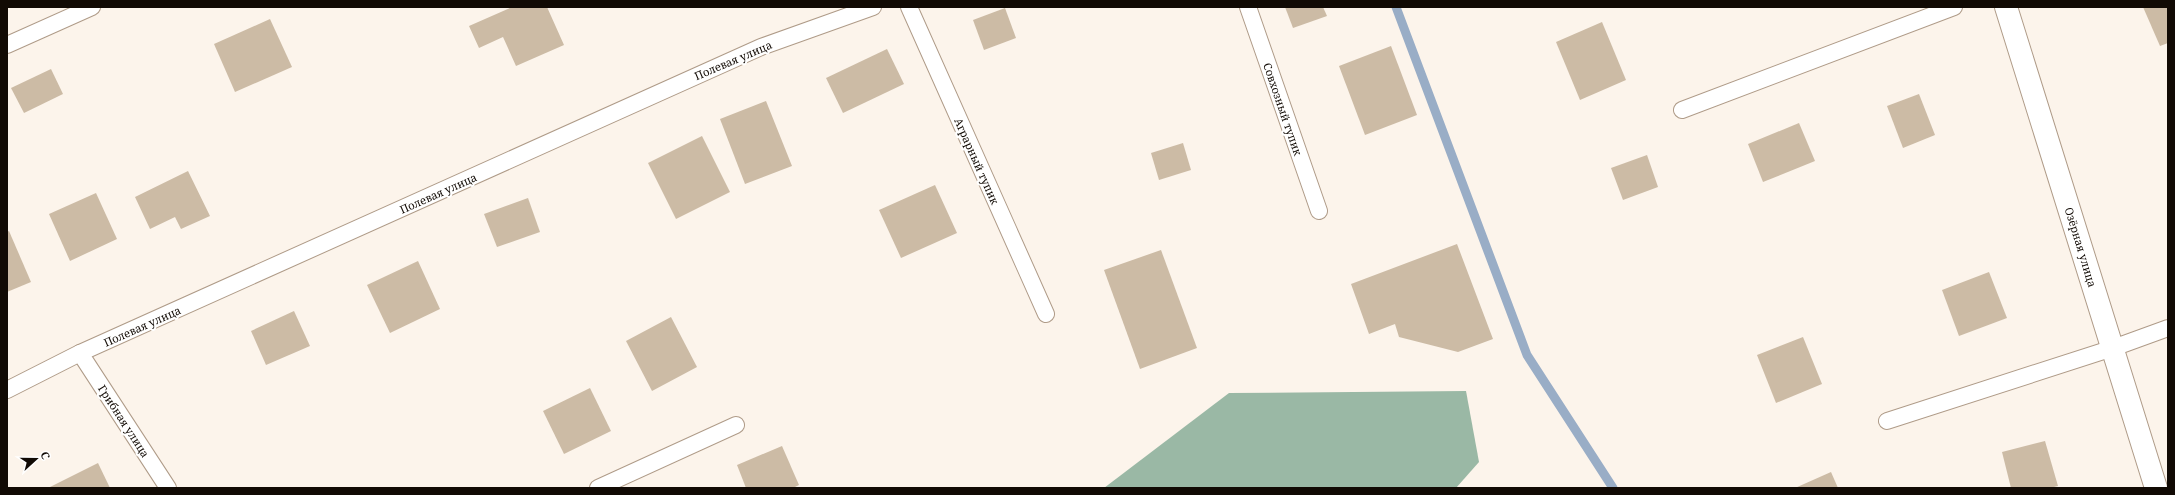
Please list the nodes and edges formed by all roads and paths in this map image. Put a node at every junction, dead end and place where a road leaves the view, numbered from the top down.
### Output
1 (92, 7) edge
2 (873, 7) edge
3 (909, 7) edge
4 (1248, 7) edge
5 (1954, 7) edge
6 (2006, 7) edge
7 (7, 45) edge
8 (1682, 110) dead end
9 (1319, 211) dead end
10 (1046, 314) dead end
11 (2168, 328) edge
12 (2113, 348) junction
13 (80, 353) junction
14 (7, 390) edge
15 (1887, 421) dead end
16 (736, 425) dead end
17 (168, 488) edge
18 (598, 488) edge
19 (2156, 488) edge

1 - 7 lane
2 - 13 lane, Полевая улица
3 - 10 lane, Аграрный тупик
4 - 9 lane, Совхозный тупик
5 - 8 lane
6 - 12 street, Озёрная улица
11 - 12 lane
12 - 15 lane
12 - 19 street, Озёрная улица
13 - 14 lane, Полевая улица
13 - 17 lane, Грибная улица
16 - 18 lane

